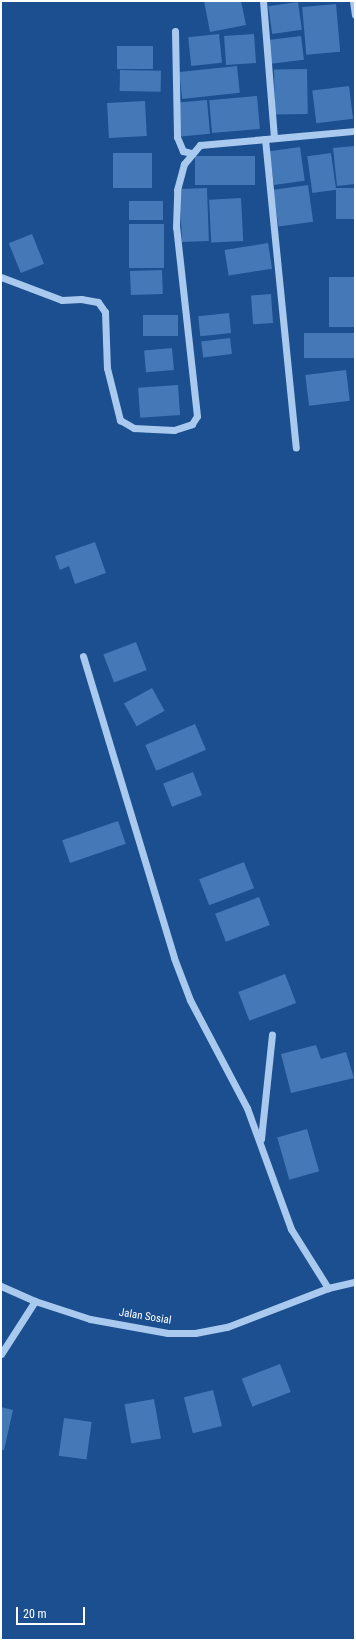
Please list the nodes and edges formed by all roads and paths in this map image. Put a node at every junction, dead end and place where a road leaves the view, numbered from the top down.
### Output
1 (263, 1) edge
2 (353, 1) edge
3 (355, 15) edge
4 (175, 32) dead end
5 (355, 131) edge
6 (274, 138) junction
7 (265, 139) junction
8 (191, 153) junction
9 (1, 277) edge
10 (296, 447) dead end
11 (83, 656) dead end
12 (272, 1035) dead end
13 (260, 1141) junction
14 (355, 1282) edge
15 (1, 1286) edge
16 (328, 1288) junction
17 (35, 1301) junction
18 (1, 1354) edge

1 - 6 street
2 - 3 street
4 - 8 street
5 - 6 street
6 - 7 street
7 - 8 street
7 - 10 street
8 - 9 street
11 - 13 street
12 - 13 street
13 - 16 street
14 - 16 street, Jalan Sosial
15 - 17 street, Jalan Sosial
16 - 17 street, Jalan Sosial
17 - 18 street

